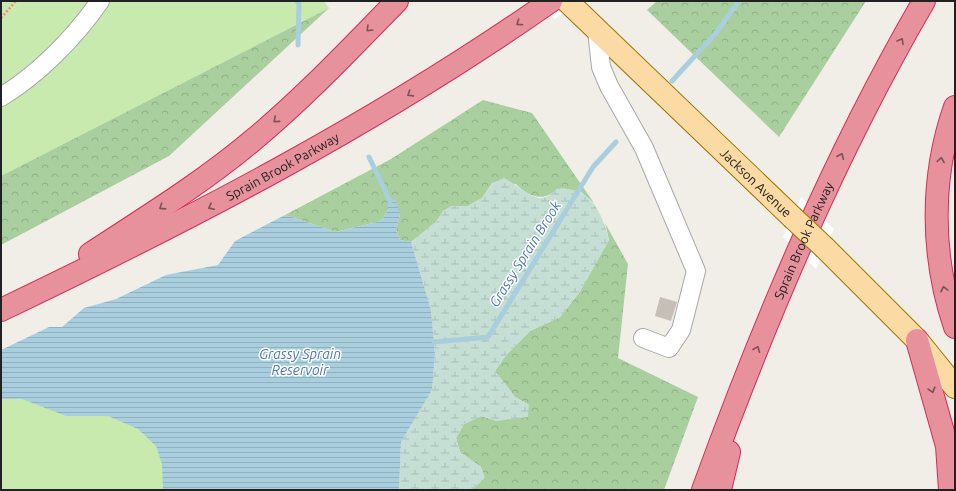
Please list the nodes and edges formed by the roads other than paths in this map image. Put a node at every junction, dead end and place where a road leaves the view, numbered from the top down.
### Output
1 (100, 1) edge
2 (396, 1) edge
3 (551, 1) edge
4 (924, 1) edge
5 (570, 4) edge
6 (597, 30) junction
7 (1, 96) edge
8 (955, 108) edge
9 (9, 306) edge
10 (955, 327) edge
11 (642, 338) dead end
12 (917, 340) junction
13 (746, 376) junction
14 (955, 387) edge
15 (702, 490) edge
16 (720, 490) edge
17 (950, 490) edge

1 - 7 lane
2 -> 9 highway
3 -> 9 highway, Sprain Brook Parkway
13 -> 4 highway, Sprain Brook Parkway
5 - 6 main road, Jackson Avenue
6 - 11 lane
6 - 12 main road, Jackson Avenue, bridge
10 -> 8 highway
12 - 14 main road, Jackson Avenue
12 -> 17 highway
13 - 15 highway, Sprain Brook Parkway
13 - 16 highway

